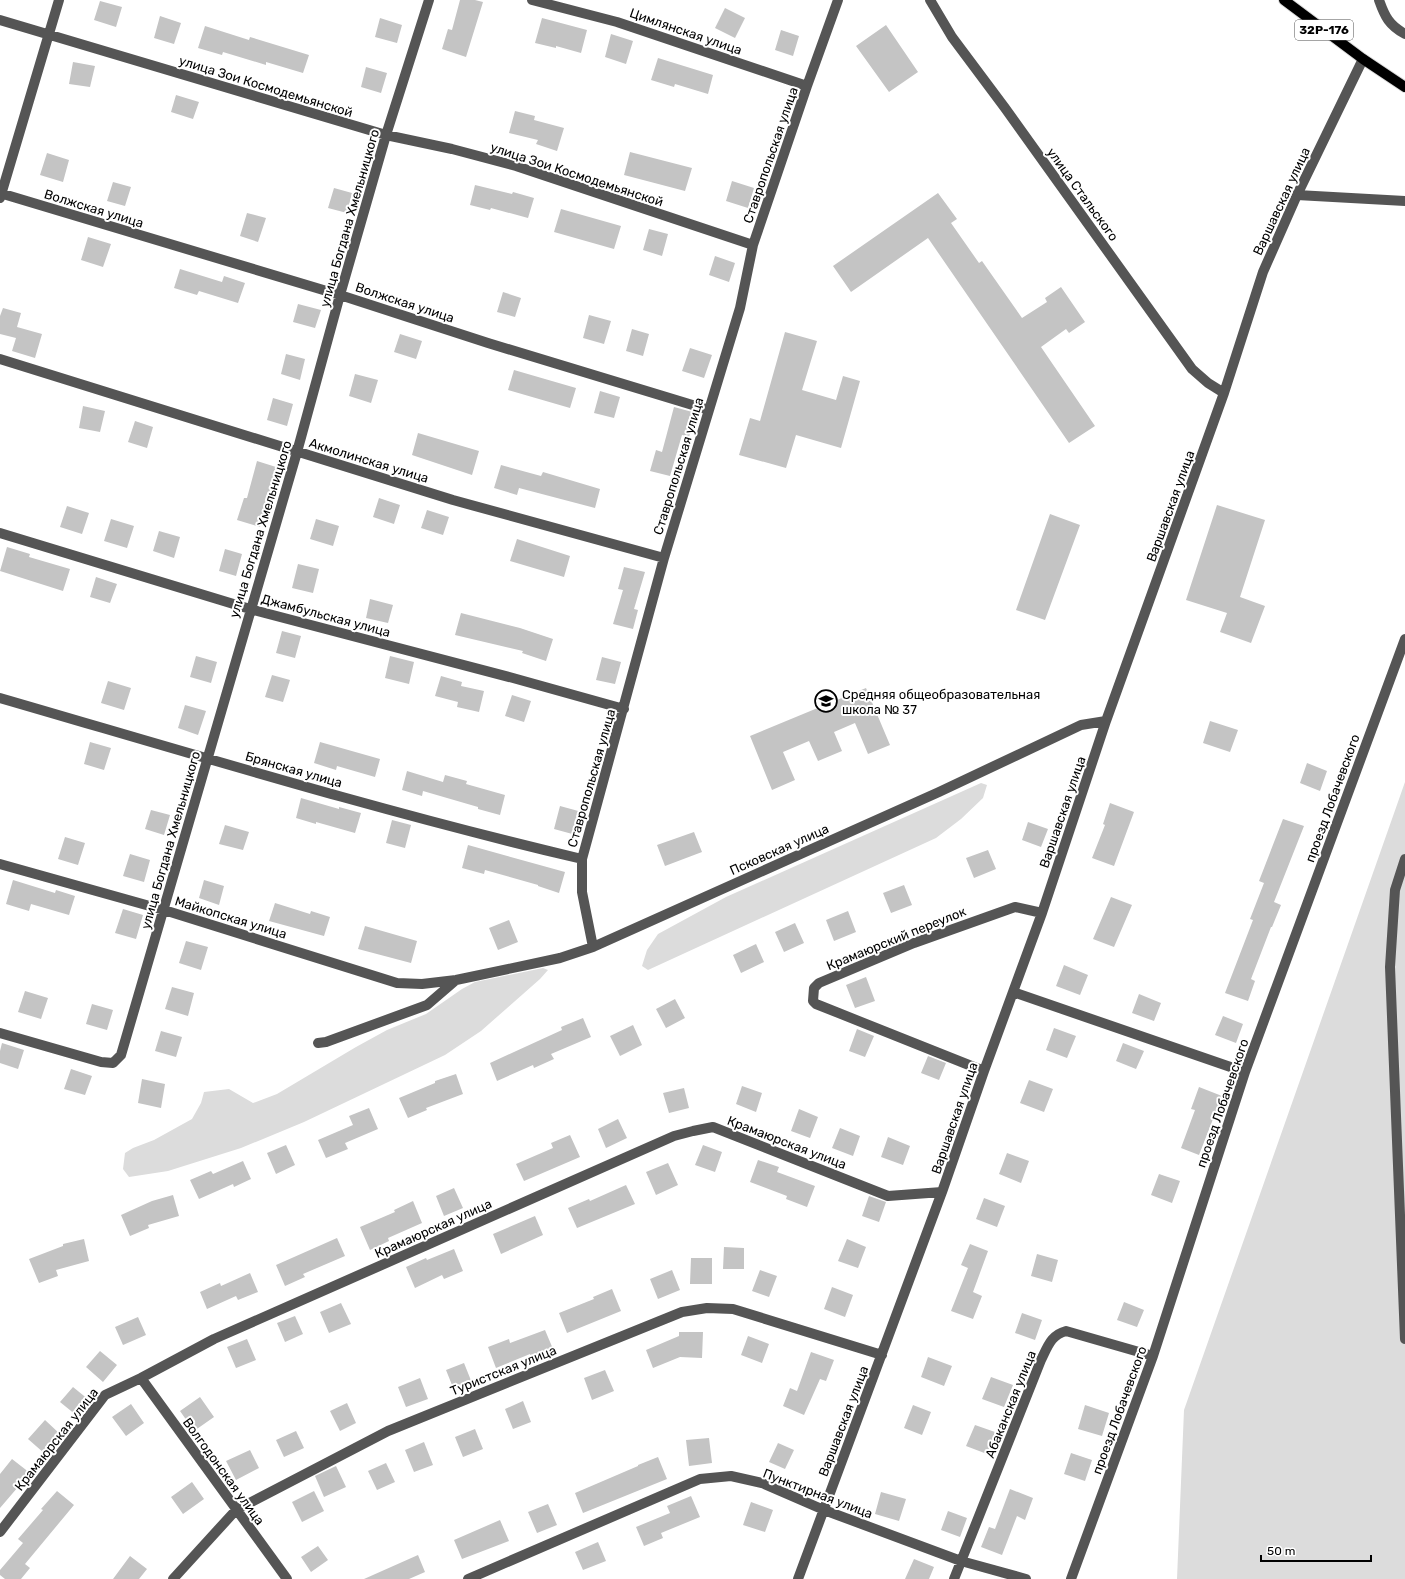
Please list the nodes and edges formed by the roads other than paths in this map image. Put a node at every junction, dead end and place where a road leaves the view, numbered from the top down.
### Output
1 (59, 0) edge
2 (429, 0) edge
3 (532, 0) edge
4 (838, 0) edge
5 (930, 0) edge
6 (1284, 0) edge
7 (1379, 0) edge
8 (0, 20) edge
9 (1405, 34) edge
10 (49, 35) junction
11 (1363, 59) junction
12 (807, 86) junction
13 (1405, 87) edge
14 (386, 135) junction
15 (1297, 194) junction
16 (0, 195) edge
17 (1405, 202) edge
18 (753, 246) junction
19 (340, 295) junction
20 (0, 359) edge
21 (1224, 393) junction
22 (709, 410) junction
23 (297, 452) junction
24 (0, 533) edge
25 (664, 558) junction
26 (250, 609) junction
27 (1405, 639) edge
28 (0, 698) edge
29 (624, 709) junction
30 (1106, 721) junction
31 (207, 758) junction
32 (582, 859) junction
33 (1405, 859) edge
34 (0, 864) edge
35 (164, 910) junction
36 (1042, 913) junction
37 (593, 946) junction
38 (456, 980) junction
39 (1013, 992) junction
40 (0, 1033) edge
41 (318, 1042) dead end
42 (984, 1071) junction
43 (1245, 1072) junction
44 (942, 1192) junction
45 (1405, 1339) edge
46 (882, 1355) junction
47 (1153, 1356) junction
48 (141, 1378) junction
49 (236, 1510) junction
50 (824, 1510) junction
51 (0, 1532) edge
52 (961, 1561) junction
53 (173, 1579) edge
54 (287, 1579) edge
55 (468, 1579) edge
56 (798, 1579) edge
57 (954, 1579) edge
58 (1026, 1579) edge
59 (1071, 1579) edge

1 - 10 street
2 - 14 street, улица Богдана Хмельницкого
3 - 12 street, Цимлянская улица
4 - 12 street, Ставропольская улица
5 - 21 street, улица Стальского
6 - 11 main road, 32Р-176
7 - 9 street
8 - 10 street, улица Зои Космодемьянской
10 - 14 street, улица Зои Космодемьянской
10 - 16 street
11 - 13 main road, 32Р-176
11 - 15 street, Варшавская улица
12 - 18 street, Ставропольская улица
14 - 18 street, улица Зои Космодемьянской
14 - 19 street, улица Богдана Хмельницкого
15 - 17 street
15 - 21 street, Варшавская улица
16 - 19 street, Волжская улица
18 - 22 street, Ставропольская улица
19 - 22 street, Волжская улица
19 - 23 street, улица Богдана Хмельницкого
20 - 23 street, Акмолинская улица
21 - 30 street, Варшавская улица
22 - 25 street, Ставропольская улица
23 - 25 street, Акмолинская улица
23 - 26 street, улица Богдана Хмельницкого
24 - 26 street, Джамбульская улица
25 - 29 street, Ставропольская улица
26 - 29 street, Джамбульская улица
26 - 31 street, улица Богдана Хмельницкого
27 - 43 street, проезд Лобачевского
28 - 31 street, Брянская улица
29 - 32 street, Ставропольская улица
30 - 36 street, Варшавская улица
30 - 37 street, Псковская улица
31 - 32 street, Брянская улица
31 - 35 street, улица Богдана Хмельницкого
32 - 37 street, Ставропольская улица
33 - 45 street
34 - 35 street, Майкопская улица
35 - 38 street, Майкопская улица
35 - 40 street, улица Богдана Хмельницкого
36 - 39 street, Варшавская улица
36 - 42 street, Крамаюрский переулок
37 - 38 street, Псковская улица
38 - 41 street
39 - 42 street, Варшавская улица
39 - 43 street
42 - 44 street, Варшавская улица
43 - 47 street, проезд Лобачевского
44 - 46 street, Варшавская улица
44 - 48 street, Крамаюрская улица
46 - 49 street, Туристская улица
46 - 50 street, Варшавская улица
47 - 52 street, Абаканская улица
47 - 59 street, проезд Лобачевского
48 - 49 street, Волгодонская улица
48 - 51 street, Крамаюрская улица
49 - 53 street, Туристская улица
49 - 54 street, Волгодонская улица
50 - 52 street, Пунктирная улица
50 - 55 street, Пунктирная улица
50 - 56 street, Варшавская улица
52 - 57 street, Абаканская улица
52 - 58 street, Пунктирная улица

